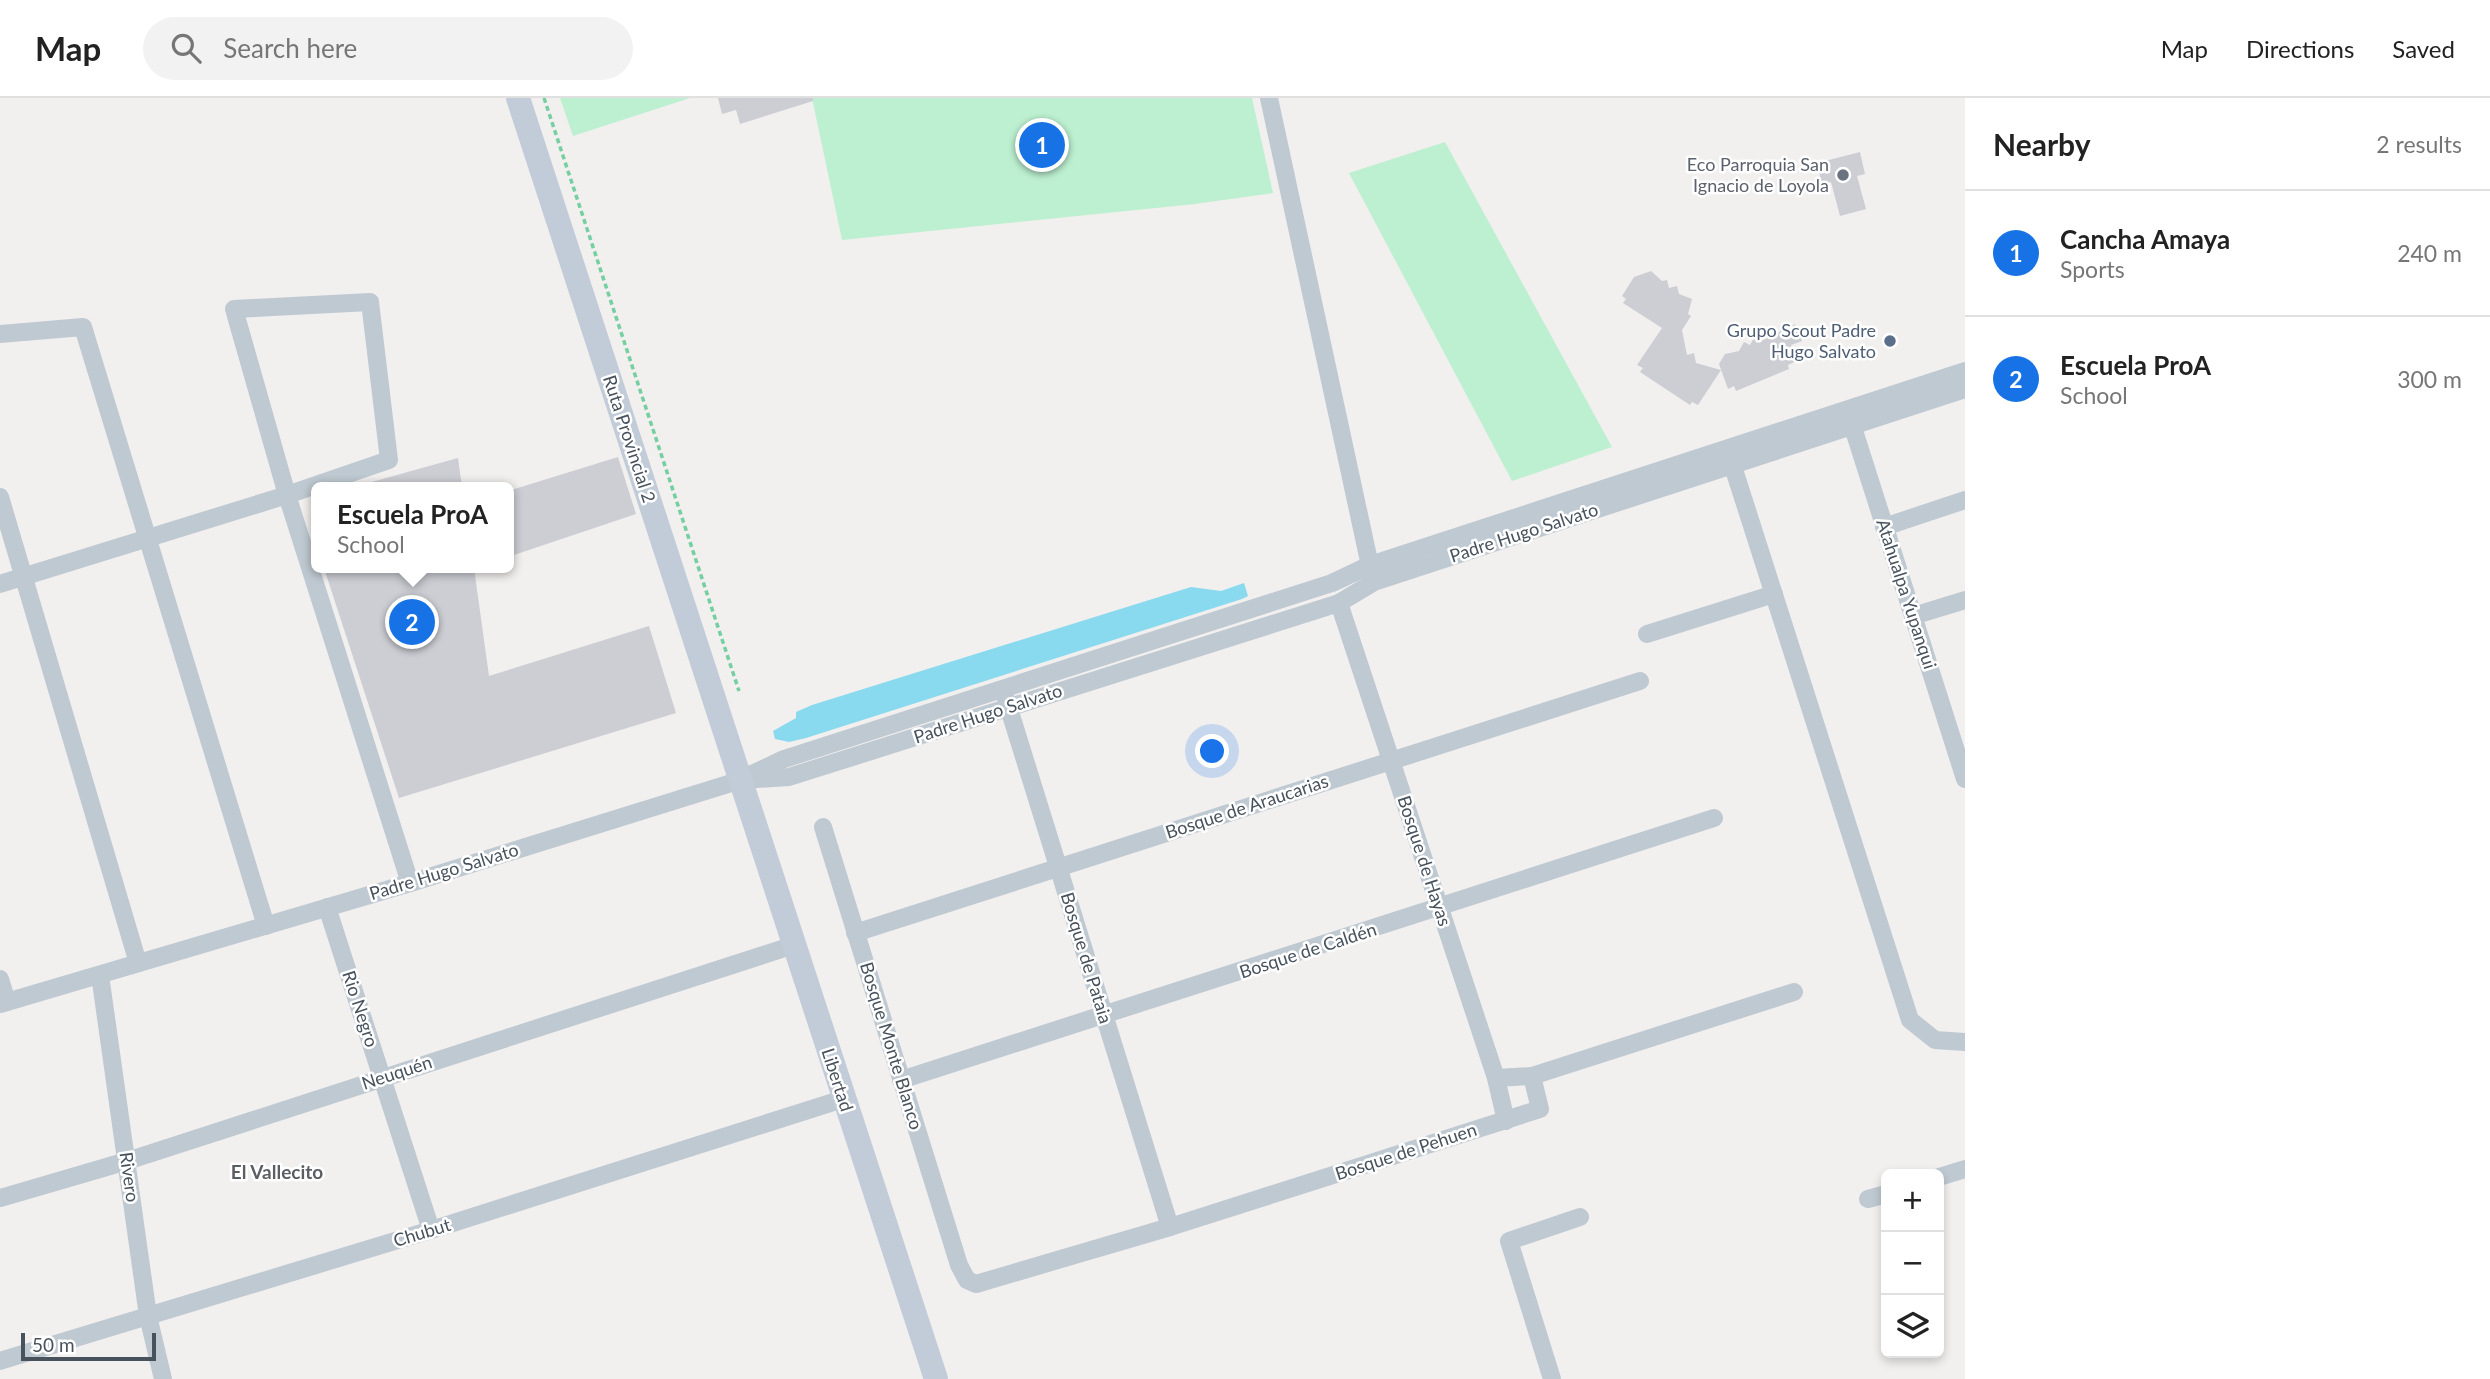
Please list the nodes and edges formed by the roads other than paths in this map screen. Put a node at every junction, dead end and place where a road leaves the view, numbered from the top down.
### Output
1 (518, 98) edge
2 (1269, 98) edge
3 (0, 334) edge
4 (1965, 371) edge
5 (1965, 389) edge
6 (1850, 417) junction
7 (1726, 447) junction
8 (1732, 465) junction
9 (325, 482) edge
10 (311, 487) edge
11 (287, 495) junction
12 (0, 497) edge
13 (1965, 500) edge
14 (1884, 527) junction
15 (146, 538) junction
16 (311, 571) edge
17 (312, 573) edge
18 (1372, 573) junction
19 (24, 576) junction
20 (0, 584) edge
21 (1774, 594) junction
22 (1965, 600) edge
23 (1339, 603) junction
24 (1913, 617) junction
25 (1647, 634) dead end
26 (1640, 681) dead end
27 (1003, 689) junction
28 (1008, 707) junction
29 (1391, 761) junction
30 (1965, 779) edge
31 (741, 780) junction
32 (1714, 818) dead end
33 (823, 827) dead end
34 (1058, 868) junction
35 (410, 883) junction
36 (327, 907) junction
37 (1440, 909) junction
38 (266, 926) junction
39 (855, 933) junction
40 (794, 945) junction
41 (138, 963) junction
42 (100, 975) junction
43 (0, 979) edge
44 (1794, 992) dead end
45 (3, 1003) edge
46 (1104, 1016) junction
47 (1965, 1042) edge
48 (1532, 1076) junction
49 (382, 1078) junction
50 (1496, 1078) junction
51 (901, 1080) junction
52 (843, 1099) junction
53 (1506, 1121) junction
54 (127, 1161) junction
55 (1965, 1168) edge
56 (1944, 1175) edge
57 (1881, 1195) edge
58 (0, 1198) edge
59 (1868, 1199) dead end
60 (1580, 1217) dead end
61 (1170, 1227) junction
62 (431, 1230) junction
63 (976, 1284) joint
64 (148, 1316) junction
65 (0, 1361) edge
66 (163, 1379) edge
67 (936, 1379) edge
68 (1552, 1379) edge

1 - 31 main road, Ruta Provincial 2
2 - 18 street
3 - 15 street
4 - 6 street, Padre Hugo Salvato
5 - 6 street, Padre Hugo Salvato
6 - 7 street, Padre Hugo Salvato
6 - 8 street, Padre Hugo Salvato
6 - 14 street, Atahualpa Yupanqui
7 - 8 street
7 - 18 street, Padre Hugo Salvato
8 - 18 street, Padre Hugo Salvato
8 - 21 street
9 - 11 street
10 - 11 street
11 - 15 street
11 - 16 street
12 - 19 street
13 - 14 street
14 - 24 street, Atahualpa Yupanqui
15 - 19 street
15 - 38 street
17 - 35 street
18 - 23 street, Padre Hugo Salvato
18 - 27 street, Padre Hugo Salvato
19 - 20 street
19 - 41 street
21 - 25 street
21 - 47 street
22 - 24 street
23 - 28 street, Padre Hugo Salvato
23 - 29 street, Bosque de Hayas
24 - 30 street, Atahualpa Yupanqui
26 - 29 street, Bosque de Araucarias
27 - 28 street, Bosque de Pataia
27 - 31 street, Padre Hugo Salvato
28 - 31 street, Padre Hugo Salvato
28 - 34 street, Bosque de Pataia
29 - 34 street, Bosque de Araucarias
29 - 37 street, Bosque de Hayas
31 - 35 street, Padre Hugo Salvato
31 - 40 main road, Libertad
32 - 37 street, Bosque de Caldén
33 - 39 street, Bosque Monte Blanco
34 - 39 street, Bosque de Araucarias
34 - 46 street, Bosque de Pataia
35 - 36 street, Padre Hugo Salvato
36 - 38 street, Padre Hugo Salvato
36 - 49 street, Rio Negro
37 - 46 street, Bosque de Caldén
37 - 50 street, Bosque de Hayas
38 - 41 street, Padre Hugo Salvato
39 - 51 street, Bosque Monte Blanco
40 - 49 street, Neuquén
40 - 52 main road, Libertad
41 - 42 street, Padre Hugo Salvato
42 - 45 street, Padre Hugo Salvato
42 - 54 street, Rivero
43 - 45 street
44 - 48 street
46 - 51 street, Bosque de Caldén
46 - 61 street, Bosque de Pataia
48 - 50 street
48 - 53 street, Bosque de Pehuen
49 - 54 street, Neuquén
49 - 62 street, Rio Negro
50 - 53 street, Bosque de Hayas
51 - 63 street, Bosque Monte Blanco
52 - 62 street, Chubut
52 - 67 main road, Libertad
53 - 61 street, Bosque de Pehuen
54 - 58 street, Neuquén
54 - 64 street, Rivero
55 - 56 street
57 - 59 street
60 - 68 street
61 - 63 street, Bosque de Pehuen
62 - 64 street, Chubut
64 - 65 street, Chubut
64 - 66 street, Rivero

